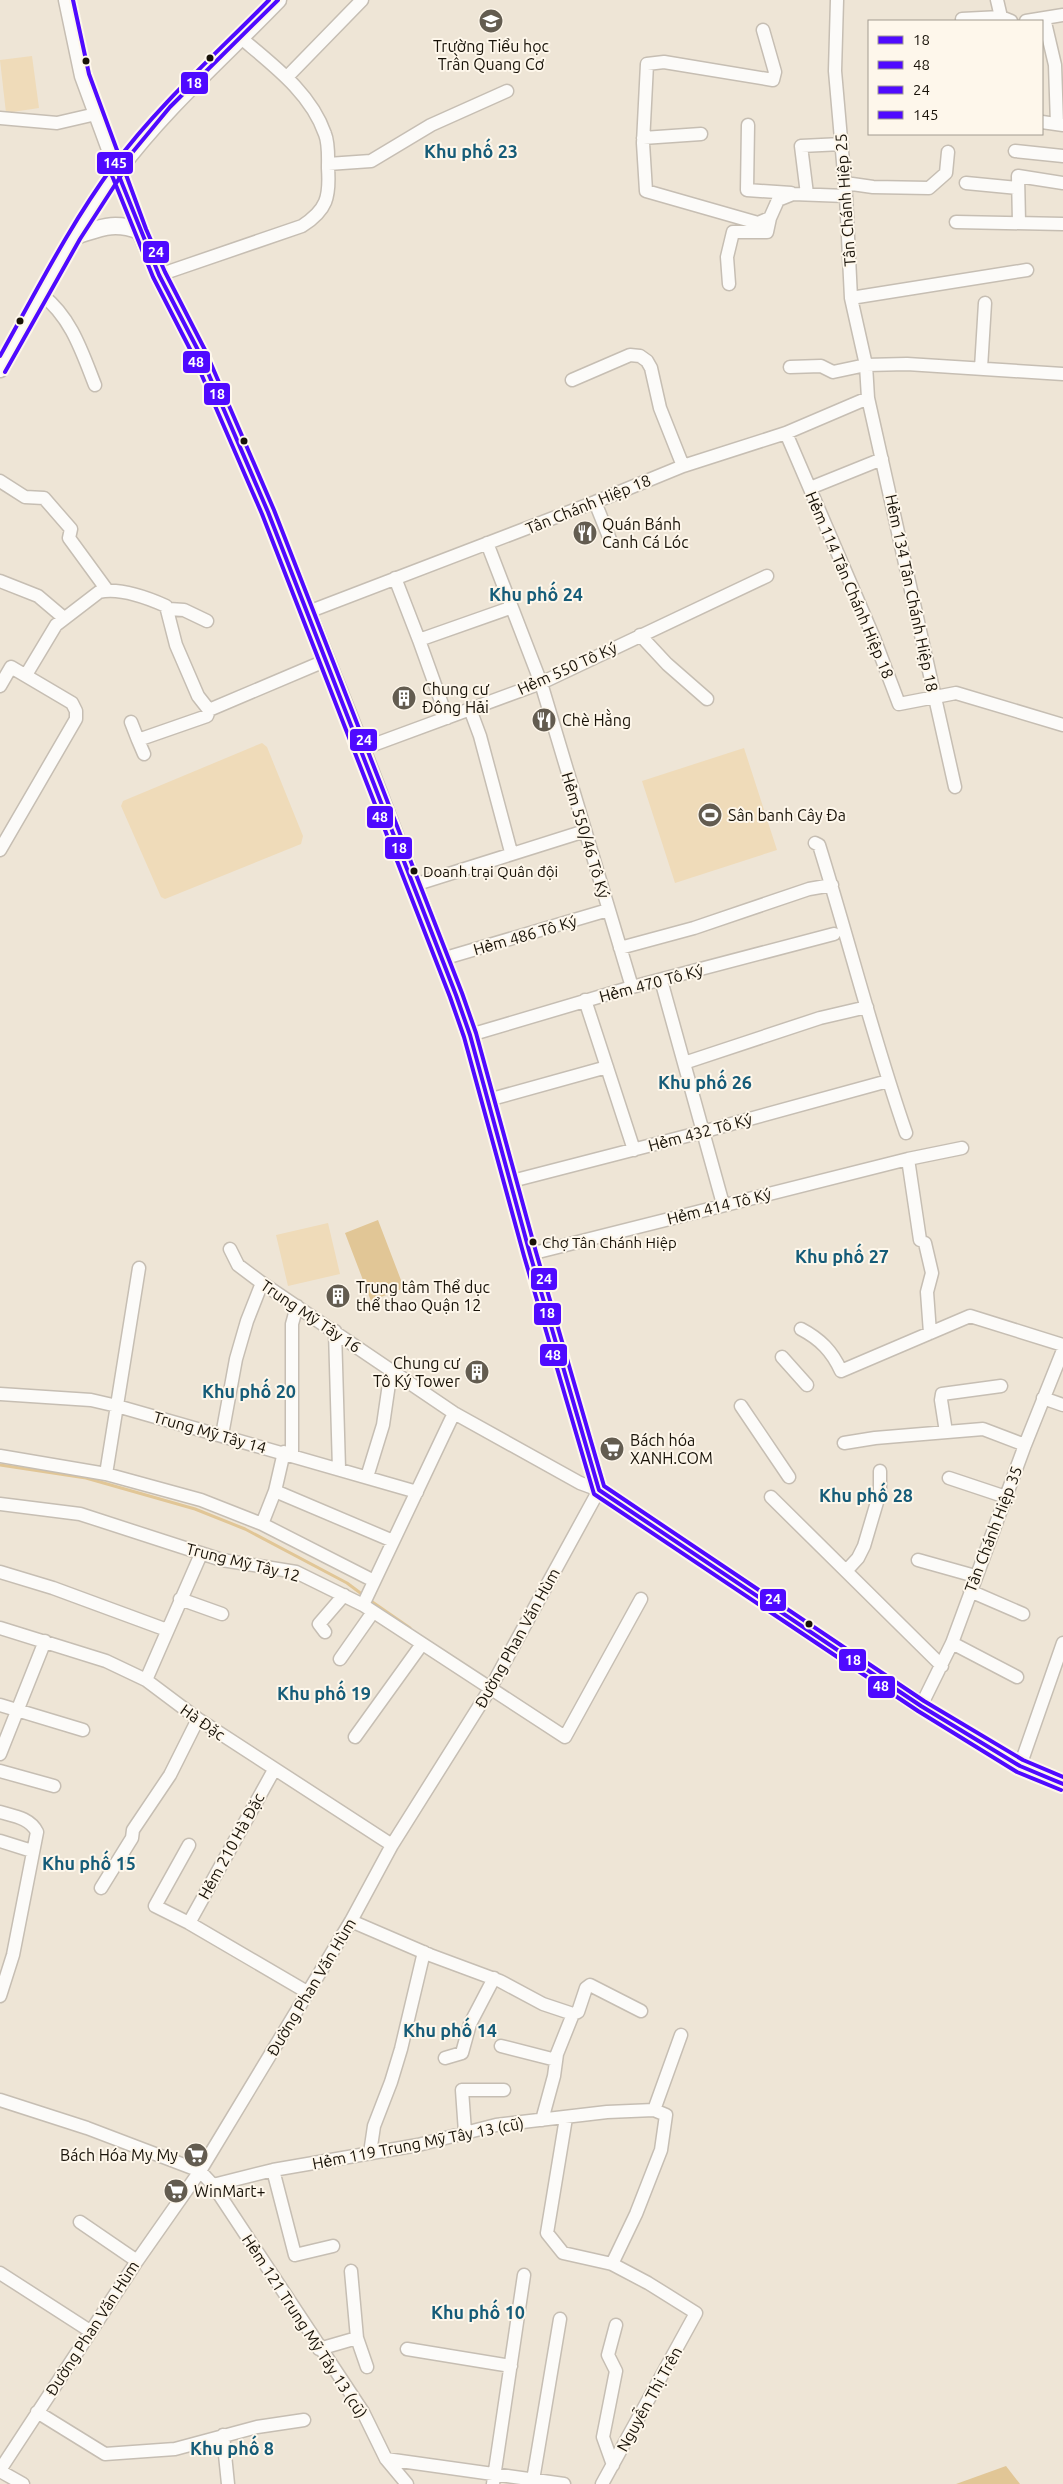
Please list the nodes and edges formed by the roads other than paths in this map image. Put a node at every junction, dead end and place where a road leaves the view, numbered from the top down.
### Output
1 (67, 0) edge
2 (278, 0) edge
3 (362, 0) edge
4 (836, 0) edge
5 (997, 0) edge
6 (1063, 15) edge
7 (1044, 18) junction
8 (962, 19) dead end
9 (1006, 19) edge
10 (1032, 20) edge
11 (763, 30) dead end
12 (241, 38) junction
13 (1053, 67) edge
14 (287, 78) junction
15 (507, 91) dead end
16 (96, 114) junction
17 (0, 118) edge
18 (1043, 122) edge
19 (1060, 124) edge
20 (748, 125) dead end
21 (701, 134) dead end
22 (643, 138) junction
23 (842, 144) junction
24 (1015, 151) dead end
25 (948, 152) dead end
26 (1063, 156) edge
27 (328, 164) junction
28 (117, 171) junction
29 (845, 183) junction
30 (966, 183) dead end
31 (1063, 183) edge
32 (1018, 188) junction
33 (793, 194) junction
34 (808, 194) junction
35 (846, 196) junction
36 (770, 218) junction
37 (956, 222) dead end
38 (1019, 222) junction
39 (1063, 224) edge
40 (140, 230) junction
41 (75, 236) junction
42 (1027, 270) dead end
43 (159, 275) junction
44 (729, 284) dead end
45 (42, 295) junction
46 (851, 298) junction
47 (985, 303) dead end
48 (866, 364) junction
49 (790, 367) dead end
50 (981, 368) junction
51 (0, 369) edge
52 (1063, 374) edge
53 (572, 380) dead end
54 (95, 385) dead end
55 (868, 398) junction
56 (786, 433) junction
57 (882, 459) junction
58 (683, 466) junction
59 (0, 481) edge
60 (810, 488) junction
61 (595, 502) junction
62 (611, 542) dead end
63 (487, 543) junction
64 (767, 576) dead end
65 (396, 578) junction
66 (0, 581) edge
67 (107, 590) junction
68 (510, 608) junction
69 (169, 609) junction
70 (308, 612) junction
71 (64, 618) junction
72 (207, 621) dead end
73 (640, 635) junction
74 (419, 640) junction
75 (327, 660) junction
76 (5, 664) edge
77 (26, 675) junction
78 (541, 683) junction
79 (0, 686) edge
80 (934, 696) junction
81 (707, 699) dead end
82 (470, 709) junction
83 (209, 710) junction
84 (447, 718) junction
85 (131, 722) dead end
86 (1063, 725) edge
87 (138, 740) junction
88 (362, 749) junction
89 (144, 754) dead end
90 (955, 787) dead end
91 (585, 831) junction
92 (815, 843) dead end
93 (0, 850) edge
94 (511, 852) junction
95 (414, 885) junction
96 (832, 885) junction
97 (608, 910) junction
98 (834, 934) dead end
99 (620, 948) junction
100 (442, 959) junction
101 (661, 980) junction
102 (632, 987) junction
103 (585, 1000) junction
104 (867, 1007) junction
105 (470, 1035) junction
106 (684, 1062) junction
107 (607, 1067) junction
108 (888, 1081) junction
109 (488, 1100) junction
110 (702, 1132) junction
111 (906, 1133) dead end
112 (962, 1148) dead end
113 (634, 1150) junction
114 (908, 1158) junction
115 (512, 1182) junction
116 (723, 1204) junction
117 (230, 1249) dead end
118 (530, 1254) junction
119 (139, 1268) dead end
120 (262, 1283) junction
121 (297, 1306) junction
122 (801, 1329) dead end
123 (335, 1331) junction
124 (930, 1333) junction
125 (1063, 1344) edge
126 (1063, 1350) edge
127 (782, 1357) dead end
128 (391, 1370) junction
129 (807, 1385) dead end
130 (1001, 1386) dead end
131 (0, 1394) edge
132 (1043, 1398) junction
133 (1063, 1405) edge
134 (117, 1406) junction
135 (741, 1406) dead end
136 (454, 1413) junction
137 (946, 1432) junction
138 (222, 1435) junction
139 (844, 1443) dead end
140 (1025, 1445) junction
141 (288, 1453) junction
142 (0, 1456) edge
143 (339, 1468) junction
144 (880, 1471) dead end
145 (106, 1474) junction
146 (367, 1477) junction
147 (789, 1477) dead end
148 (949, 1478) dead end
149 (600, 1490) junction
150 (275, 1491) junction
151 (417, 1492) junction
152 (771, 1497) dead end
153 (1006, 1497) junction
154 (0, 1504) edge
155 (262, 1524) junction
156 (393, 1541) junction
157 (201, 1554) junction
158 (918, 1560) dead end
159 (847, 1570) junction
160 (0, 1572) edge
161 (975, 1576) junction
162 (970, 1591) junction
163 (344, 1596) junction
164 (369, 1598) junction
165 (180, 1599) junction
166 (641, 1599) dead end
167 (222, 1614) dead end
168 (1023, 1614) dead end
169 (0, 1628) edge
170 (167, 1630) junction
171 (325, 1632) dead end
172 (45, 1641) junction
173 (952, 1643) junction
174 (1063, 1643) edge
175 (422, 1644) junction
176 (340, 1659) dead end
177 (942, 1666) junction
178 (1017, 1677) dead end
179 (146, 1680) junction
180 (490, 1689) junction
181 (0, 1704) edge
182 (920, 1706) junction
183 (17, 1710) junction
184 (198, 1719) junction
185 (83, 1730) dead end
186 (356, 1737) dead end
187 (0, 1754) edge
188 (1020, 1766) junction
189 (274, 1770) junction
190 (0, 1772) edge
191 (1063, 1784) edge
192 (54, 1786) dead end
193 (0, 1812) edge
194 (0, 1841) edge
195 (189, 1845) dead end
196 (392, 1845) junction
197 (32, 1851) junction
198 (101, 1888) dead end
199 (351, 1921) junction
200 (188, 1923) junction
201 (424, 1952) junction
202 (494, 1978) junction
203 (307, 1992) junction
204 (0, 1996) edge
205 (641, 2011) dead end
206 (573, 2014) junction
207 (682, 2035) dead end
208 (501, 2046) dead end
209 (445, 2058) dead end
210 (556, 2060) junction
211 (504, 2090) dead end
212 (0, 2100) edge
213 (654, 2110) junction
214 (566, 2118) junction
215 (542, 2120) junction
216 (465, 2132) junction
217 (370, 2153) junction
218 (273, 2170) junction
219 (200, 2171) junction
220 (213, 2185) junction
221 (80, 2222) dead end
222 (333, 2246) dead end
223 (136, 2261) junction
224 (612, 2264) junction
225 (351, 2271) dead end
226 (0, 2273) edge
227 (524, 2275) dead end
228 (560, 2319) dead end
229 (616, 2325) dead end
230 (90, 2331) junction
231 (357, 2338) junction
232 (319, 2349) junction
233 (407, 2349) dead end
234 (511, 2366) junction
235 (368, 2367) dead end
236 (37, 2412) junction
237 (304, 2420) dead end
238 (223, 2435) junction
239 (386, 2459) junction
240 (613, 2465) junction
241 (0, 2470) edge
242 (493, 2479) edge
243 (533, 2480) junction
244 (23, 2484) edge
245 (228, 2484) edge
246 (406, 2484) edge
247 (564, 2484) edge
248 (602, 2484) edge

1 - 16 main road
2 - 12 main road
3 - 14 street
4 - 23 street, Tân Chánh Hiệp 25
5 - 9 street
6 - 7 street
7 - 10 street
7 - 13 street
8 - 9 street
11 - 22 street
12 - 14 street
12 - 28 main road
13 - 19 street
14 - 27 street
15 - 27 street
16 - 17 street
16 - 28 main road
18 - 19 street
20 - 33 street
21 - 22 street
22 - 36 street
23 - 29 street, Tân Chánh Hiệp 25
23 - 34 street
24 - 26 street
25 - 29 street
27 - 43 street
28 - 40 main road
28 - 41 main road
29 - 35 street, Tân Chánh Hiệp 25
30 - 32 street
31 - 32 street
32 - 38 street
33 - 34 street
33 - 36 street
34 - 35 street
35 - 46 street, Tân Chánh Hiệp 25
36 - 44 street
37 - 38 street
38 - 39 street
40 - 41 main road
40 - 43 main road
41 - 45 main road
42 - 46 street
43 - 70 main road
45 - 51 main road
45 - 54 street
46 - 48 street, Tân Chánh Hiệp 25
47 - 50 street
48 - 49 street
48 - 50 street
48 - 55 street, Tân Chánh Hiệp 25
50 - 52 street
53 - 58 street
55 - 56 street, Tân Chánh Hiệp 18
55 - 57 street, Hẻm 134 Tân Chánh Hiệp 18
56 - 58 street, Tân Chánh Hiệp 18
56 - 60 street, Hẻm 114 Tân Chánh Hiệp 18
57 - 60 street
57 - 80 street, Hẻm 134 Tân Chánh Hiệp 18
58 - 61 street, Tân Chánh Hiệp 18
59 - 67 street
60 - 80 street, Hẻm 114 Tân Chánh Hiệp 18
61 - 62 street
61 - 63 street, Tân Chánh Hiệp 18
63 - 65 street, Tân Chánh Hiệp 18
63 - 68 street, Hẻm 550/46 Tô Ký
64 - 73 street, Hẻm 550 Tô Ký
65 - 70 street, Tân Chánh Hiệp 18
65 - 74 street
66 - 71 street
67 - 69 street
67 - 71 street
68 - 74 street
68 - 78 street, Hẻm 550/46 Tô Ký
69 - 72 street
69 - 83 street
70 - 75 main road
71 - 77 street
73 - 78 street, Hẻm 550 Tô Ký
73 - 81 street
74 - 84 street
75 - 83 street
75 - 88 main road
76 - 77 street
76 - 79 street
77 - 93 street
78 - 82 street, Hẻm 550 Tô Ký
78 - 91 street, Hẻm 550/46 Tô Ký
80 - 86 street
80 - 90 street, Hẻm 134 Tân Chánh Hiệp 18
82 - 84 street, Hẻm 550 Tô Ký
82 - 94 street
83 - 87 street
84 - 88 street, Hẻm 550 Tô Ký
85 - 87 street
87 - 89 street
88 - 95 main road
91 - 94 street
91 - 97 street, Hẻm 550/46 Tô Ký
92 - 96 street
94 - 95 street
95 - 100 main road
96 - 99 street
96 - 104 street
97 - 99 street, Hẻm 550/46 Tô Ký
97 - 100 street, Hẻm 486 Tô Ký
98 - 101 street, Hẻm 470 Tô Ký
99 - 102 street, Hẻm 550/46 Tô Ký
100 - 105 main road
101 - 102 street, Hẻm 470 Tô Ký
101 - 106 street
102 - 103 street, Hẻm 470 Tô Ký
103 - 105 street, Hẻm 470 Tô Ký
103 - 107 street
104 - 106 street
104 - 108 street
105 - 109 main road
106 - 110 street
107 - 109 street
107 - 113 street
108 - 110 street, Hẻm 432 Tô Ký
108 - 111 street
109 - 115 main road
110 - 113 street, Hẻm 432 Tô Ký
110 - 116 street
112 - 114 street, Hẻm 414 Tô Ký
113 - 115 street, Hẻm 432 Tô Ký
114 - 116 street, Hẻm 414 Tô Ký
114 - 124 street
115 - 118 main road
116 - 118 street, Hẻm 414 Tô Ký
117 - 120 street, Trung Mỹ Tây 16
118 - 149 main road
119 - 134 street
120 - 121 street, Trung Mỹ Tây 16
120 - 138 street
121 - 123 street, Trung Mỹ Tây 16
121 - 141 street
122 - 124 street
123 - 128 street, Trung Mỹ Tây 16
123 - 143 street
124 - 125 street
126 - 132 street, Tân Chánh Hiệp 35
127 - 129 street
128 - 136 street, Trung Mỹ Tây 16
128 - 146 street
130 - 137 street
131 - 134 street, Trung Mỹ Tây 14
132 - 133 street
132 - 140 street, Tân Chánh Hiệp 35
134 - 138 street, Trung Mỹ Tây 14
134 - 145 street
135 - 147 street
136 - 149 street, Trung Mỹ Tây 16
136 - 151 street
137 - 139 street
137 - 140 street
138 - 141 street, Trung Mỹ Tây 14
140 - 153 street, Tân Chánh Hiệp 35
141 - 143 street, Trung Mỹ Tây 14
141 - 150 street
142 - 145 street
143 - 146 street, Trung Mỹ Tây 14
144 - 159 street
145 - 155 street
146 - 151 street, Trung Mỹ Tây 14
148 - 153 street
149 - 180 street, Đường Phan Văn Hùm
149 - 182 main road
150 - 155 street
150 - 156 street
151 - 156 street
152 - 159 street
153 - 161 street, Tân Chánh Hiệp 35
154 - 157 street, Trung Mỹ Tây 12
155 - 164 street
156 - 164 street
157 - 163 street, Trung Mỹ Tây 12
157 - 165 street
158 - 161 street
159 - 177 street
160 - 170 street
161 - 162 street, Tân Chánh Hiệp 35
162 - 168 street
162 - 173 street, Tân Chánh Hiệp 35
163 - 164 street, Trung Mỹ Tây 12
163 - 171 street
164 - 175 street, Trung Mỹ Tây 12
164 - 176 street
165 - 167 street
165 - 170 street
166 - 180 street, Trung Mỹ Tây 12
169 - 172 street, Hà Đặc
170 - 179 street
172 - 179 street, Hà Đặc
172 - 183 street
173 - 177 street, Tân Chánh Hiệp 35
173 - 178 street
174 - 188 street
175 - 180 street, Trung Mỹ Tây 12
175 - 186 street
177 - 182 street, Tân Chánh Hiệp 35
179 - 184 street, Hà Đặc
180 - 196 street, Đường Phan Văn Hùm
181 - 183 street
182 - 188 main road
183 - 185 street
183 - 187 street
184 - 189 street, Hà Đặc
184 - 198 street
188 - 191 main road
189 - 196 street, Hà Đặc
189 - 200 street, Hẻm 210 Hà Đặc
190 - 192 street
193 - 197 street
194 - 197 street
195 - 200 street
196 - 199 street, Đường Phan Văn Hùm
197 - 204 street
199 - 201 street
199 - 203 street, Đường Phan Văn Hùm
200 - 203 street
201 - 202 street
201 - 217 street
202 - 206 street
202 - 209 street
203 - 219 street, Đường Phan Văn Hùm
205 - 206 street
206 - 210 street
207 - 213 street
208 - 210 street
210 - 215 street
211 - 216 street
212 - 219 street
213 - 214 street, Hẻm 119 Trung Mỹ Tây 13 (cũ)
213 - 224 street
214 - 215 street, Hẻm 119 Trung Mỹ Tây 13 (cũ)
214 - 224 street
215 - 216 street, Hẻm 119 Trung Mỹ Tây 13 (cũ)
216 - 217 street, Hẻm 119 Trung Mỹ Tây 13 (cũ)
217 - 218 street, Hẻm 119 Trung Mỹ Tây 13 (cũ)
218 - 220 street, Hẻm 119 Trung Mỹ Tây 13 (cũ)
218 - 222 street
219 - 220 street, Hẻm 121 Trung Mỹ Tây 13 (cũ)
219 - 223 street, Đường Phan Văn Hùm
220 - 232 street, Hẻm 121 Trung Mỹ Tây 13 (cũ)
221 - 223 street
223 - 230 street, Đường Phan Văn Hùm
224 - 240 street, Nguyễn Thị Trên
225 - 231 street
226 - 230 street
227 - 234 street
228 - 243 street
229 - 240 street
230 - 236 street, Đường Phan Văn Hùm
231 - 232 street
231 - 235 street
232 - 239 street, Hẻm 121 Trung Mỹ Tây 13 (cũ)
233 - 234 street
234 - 242 street
236 - 238 street
236 - 241 street, Đường Phan Văn Hùm
237 - 238 street
238 - 245 street
239 - 242 street
239 - 246 street, Hẻm 121 Trung Mỹ Tây 13 (cũ)
240 - 248 street, Nguyễn Thị Trên
241 - 244 street
242 - 243 street
243 - 247 street

